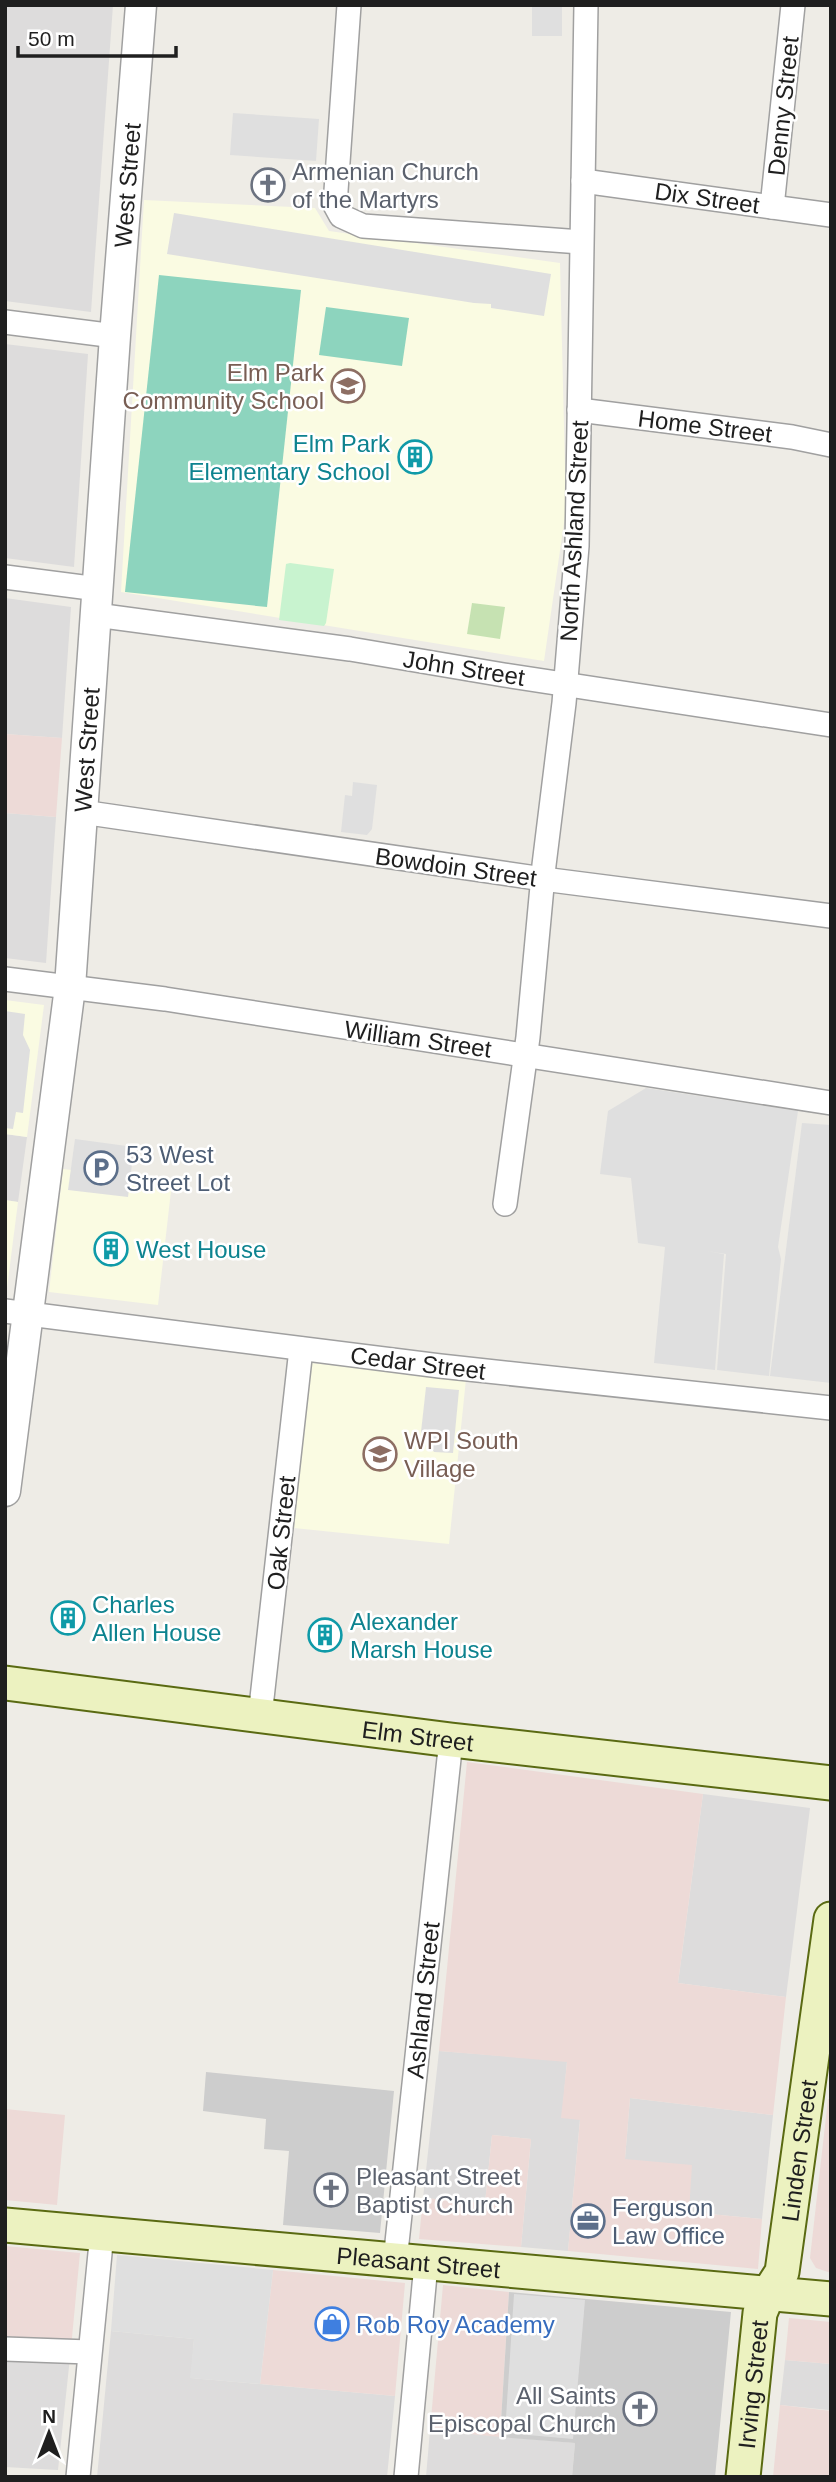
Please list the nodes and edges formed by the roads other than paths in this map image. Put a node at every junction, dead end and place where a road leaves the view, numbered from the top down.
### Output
1 (141, 5) edge
2 (349, 5) edge
3 (586, 5) edge
4 (793, 5) edge
5 (583, 181) junction
6 (772, 207) junction
7 (831, 215) edge
8 (582, 242) junction
9 (5, 322) edge
10 (115, 336) junction
11 (579, 410) junction
12 (831, 444) edge
13 (5, 577) edge
14 (97, 602) junction
15 (566, 685) junction
16 (831, 725) edge
17 (82, 812) junction
18 (543, 879) junction
19 (831, 916) edge
20 (5, 979) edge
21 (71, 987) junction
22 (525, 1054) junction
23 (831, 1103) edge
24 (505, 1204) dead end
25 (17, 1313) edge
26 (301, 1349) junction
27 (831, 1408) edge
28 (5, 1491) edge
29 (5, 1683) edge
30 (260, 1716) junction
31 (451, 1740) junction
32 (831, 1783) edge
33 (831, 1919) edge
34 (5, 2225) edge
35 (102, 2232) junction
36 (411, 2262) junction
37 (768, 2294) junction
38 (831, 2299) edge
39 (5, 2349) edge
40 (89, 2352) junction
41 (78, 2477) edge
42 (406, 2477) edge
43 (743, 2477) edge

1 - 10 street, West Street
2 - 8 street
3 - 5 street, North Ashland Street
4 - 6 street, Denny Street
5 - 6 street, Dix Street
5 - 8 street, North Ashland Street
6 - 7 street, Dix Street
8 - 11 street, North Ashland Street
9 - 10 street
10 - 14 street, West Street
11 - 12 street, Home Street
11 - 15 street, North Ashland Street
13 - 14 street, John Street
14 - 15 street, John Street
14 - 17 street, West Street
15 - 16 street, John Street
15 - 18 street, North Ashland Street
17 - 18 street, Bowdoin Street
17 - 21 street, West Street
18 - 19 street, Bowdoin Street
18 - 22 street, North Ashland Street
20 - 21 street, William Street
21 - 22 street, William Street
21 - 25 street, West Street
22 - 23 street, William Street
22 - 24 street, North Ashland Street
25 - 26 street, Cedar Street
25 - 28 street, West Street
26 - 27 street, Cedar Street
26 - 30 street, Oak Street
29 - 30 main road, Elm Street
30 - 31 main road, Elm Street
31 - 32 main road, Elm Street
31 - 36 street, Ashland Street
33 - 37 main road, Linden Street
34 - 35 main road, Pleasant Street
35 - 36 main road, Pleasant Street
35 - 40 street
36 - 37 main road, Pleasant Street
36 - 42 street, Ashland Street
37 - 38 main road, Pleasant Street
37 - 43 main road, Irving Street
39 - 40 street
40 - 41 street

